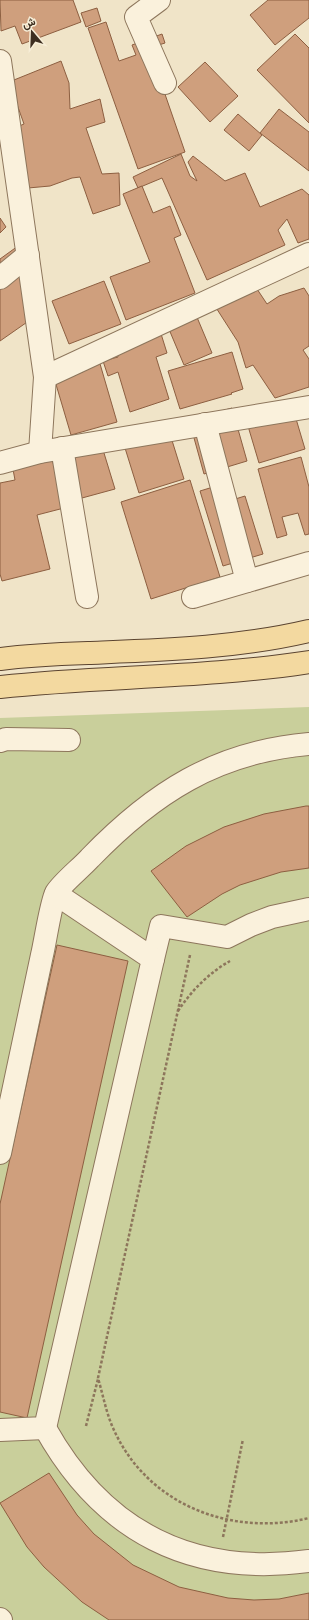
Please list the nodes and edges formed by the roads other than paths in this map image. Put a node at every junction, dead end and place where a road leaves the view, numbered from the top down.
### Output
1 (159, 0) edge
2 (0, 61) edge
3 (164, 83) dead end
4 (28, 255) junction
5 (306, 261) edge
6 (0, 278) edge
7 (45, 377) junction
8 (309, 407) edge
9 (205, 424) junction
10 (62, 448) junction
11 (40, 452) junction
12 (0, 463) edge
13 (309, 563) edge
14 (246, 581) junction
15 (87, 597) dead end
16 (193, 597) dead end
17 (309, 631) edge
18 (0, 659) edge
19 (309, 662) edge
20 (0, 687) edge
21 (69, 740) dead end
22 (0, 741) edge
23 (309, 744) edge
24 (56, 894) junction
25 (309, 909) edge
26 (153, 959) junction
27 (0, 1153) edge
28 (45, 1428) junction
29 (0, 1430) edge
30 (309, 1561) edge

1 - 3 street
2 - 4 street
4 - 6 street
4 - 7 street
5 - 7 street
7 - 11 street
8 - 9 street
9 - 10 street
9 - 14 street
10 - 11 street
10 - 15 street
11 - 12 street
13 - 14 street
14 - 16 street
17 - 18 main road
19 - 20 main road
21 - 22 street
23 - 24 street
24 - 26 street
24 - 27 street
25 - 26 street
26 - 28 street
28 - 29 street
28 - 30 street

